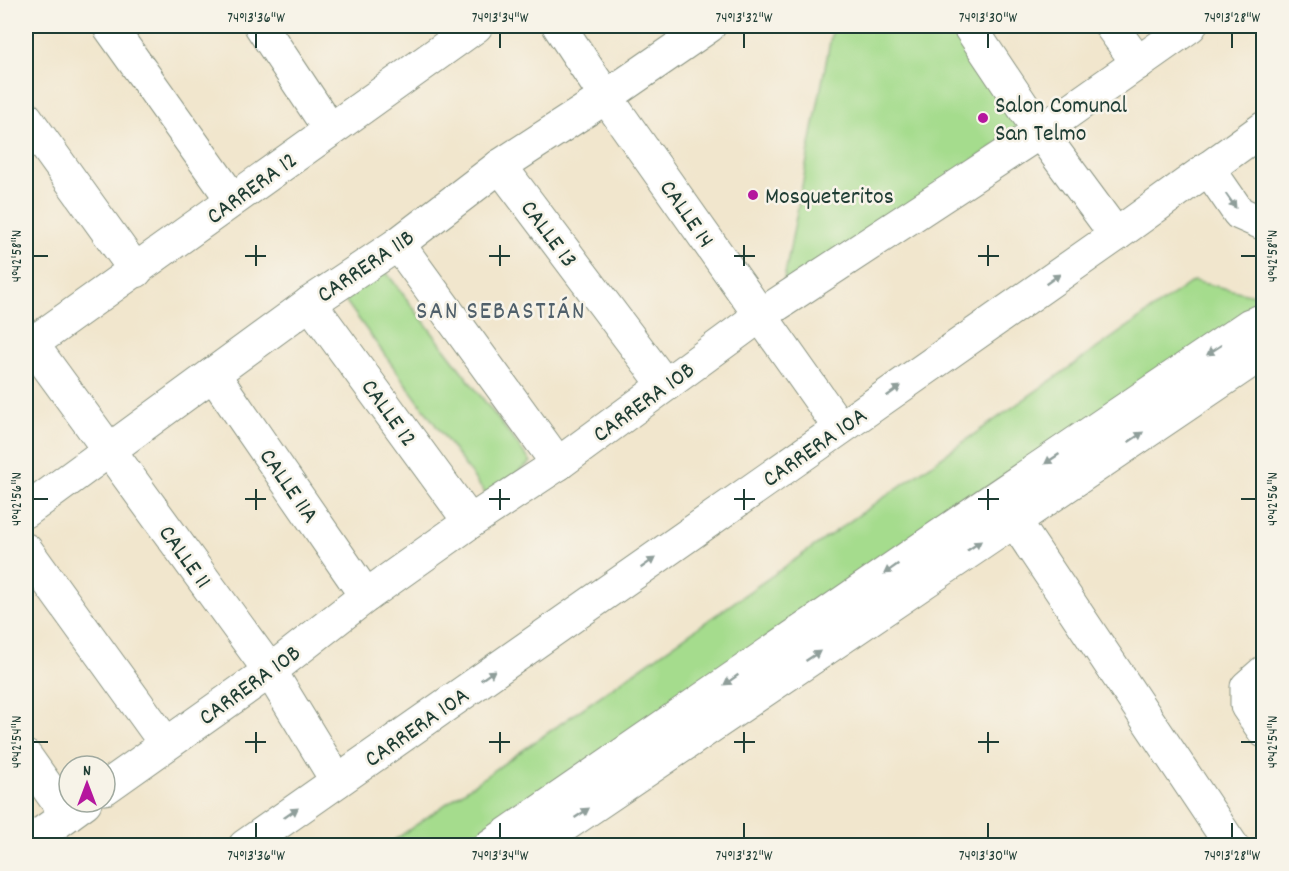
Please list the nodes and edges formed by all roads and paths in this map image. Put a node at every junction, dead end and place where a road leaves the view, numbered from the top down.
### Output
1 (109, 26) edge
2 (261, 26) edge
3 (476, 26) edge
4 (559, 26) edge
5 (709, 26) edge
6 (969, 26) edge
7 (1111, 26) edge
8 (1190, 26) edge
9 (1138, 63) junction
10 (606, 97) junction
11 (26, 118) edge
12 (1263, 128) edge
13 (330, 130) junction
14 (1040, 132) junction
15 (500, 166) junction
16 (1208, 168) junction
17 (232, 199) junction
18 (1263, 224) edge
19 (1116, 235) junction
20 (398, 244) junction
21 (136, 271) junction
22 (310, 303) junction
23 (760, 315) junction
24 (1263, 320) edge
25 (28, 343) edge
26 (1263, 352) edge
27 (213, 374) junction
28 (665, 385) junction
29 (840, 428) junction
30 (110, 451) junction
31 (558, 464) junction
32 (1006, 508) junction
33 (26, 511) edge
34 (470, 522) junction
35 (26, 550) edge
36 (366, 596) junction
37 (270, 671) junction
38 (1255, 679) edge
39 (1263, 730) edge
40 (166, 744) junction
41 (26, 757) edge
42 (117, 779) edge
43 (337, 781) junction
44 (57, 789) edge
45 (69, 814) edge
46 (26, 845) edge
47 (245, 846) edge
48 (490, 846) edge
49 (534, 846) edge
50 (1232, 846) edge

1 - 17 street
2 - 13 street
3 - 13 street, CARRERA 12
4 - 10 street, CALLE 14
5 - 10 street, CARRERA 11B
6 - 14 street
7 - 9 street
8 - 9 street, CARRERA 10B
9 - 14 street, CARRERA 10B
10 - 15 street, CARRERA 11B
10 - 23 street, CALLE 14
11 - 21 street
12 - 16 street, CARRERA 10A
13 - 17 street, CARRERA 12
14 - 19 street
14 - 23 street, CARRERA 10B
15 - 20 street, CARRERA 11B
15 - 28 street, CALLE 13
16 -> 18 street
16 - 19 street, CARRERA 10A
17 - 21 street, CARRERA 12
29 -> 19 street, CARRERA 10A
20 - 22 street, CARRERA 11B
20 - 31 street
21 - 25 street, CARRERA 12
22 - 27 street, CARRERA 11B
22 - 34 street, CALLE 12
23 - 28 street, CARRERA 10B
23 - 29 street, CALLE 14
24 -> 32 street
25 - 30 street, CALLE 11
32 -> 26 street
27 - 30 street, CARRERA 11B
27 - 36 street, CALLE 11A
28 - 31 street, CARRERA 10B
43 -> 29 street, CARRERA 10A
30 - 33 street, CARRERA 11B
30 - 37 street, CALLE 11
31 - 34 street, CARRERA 10B
32 -> 48 street
49 -> 32 street
32 - 50 street
34 - 36 street, CARRERA 10B
35 - 40 street
36 - 37 street, CARRERA 10B
37 - 40 street, CARRERA 10B
37 - 43 street, CALLE 11
38 - 39 street
40 - 42 street, CARRERA 10B
41 - 44 street
47 -> 43 street, CARRERA 10A
45 - 46 street

